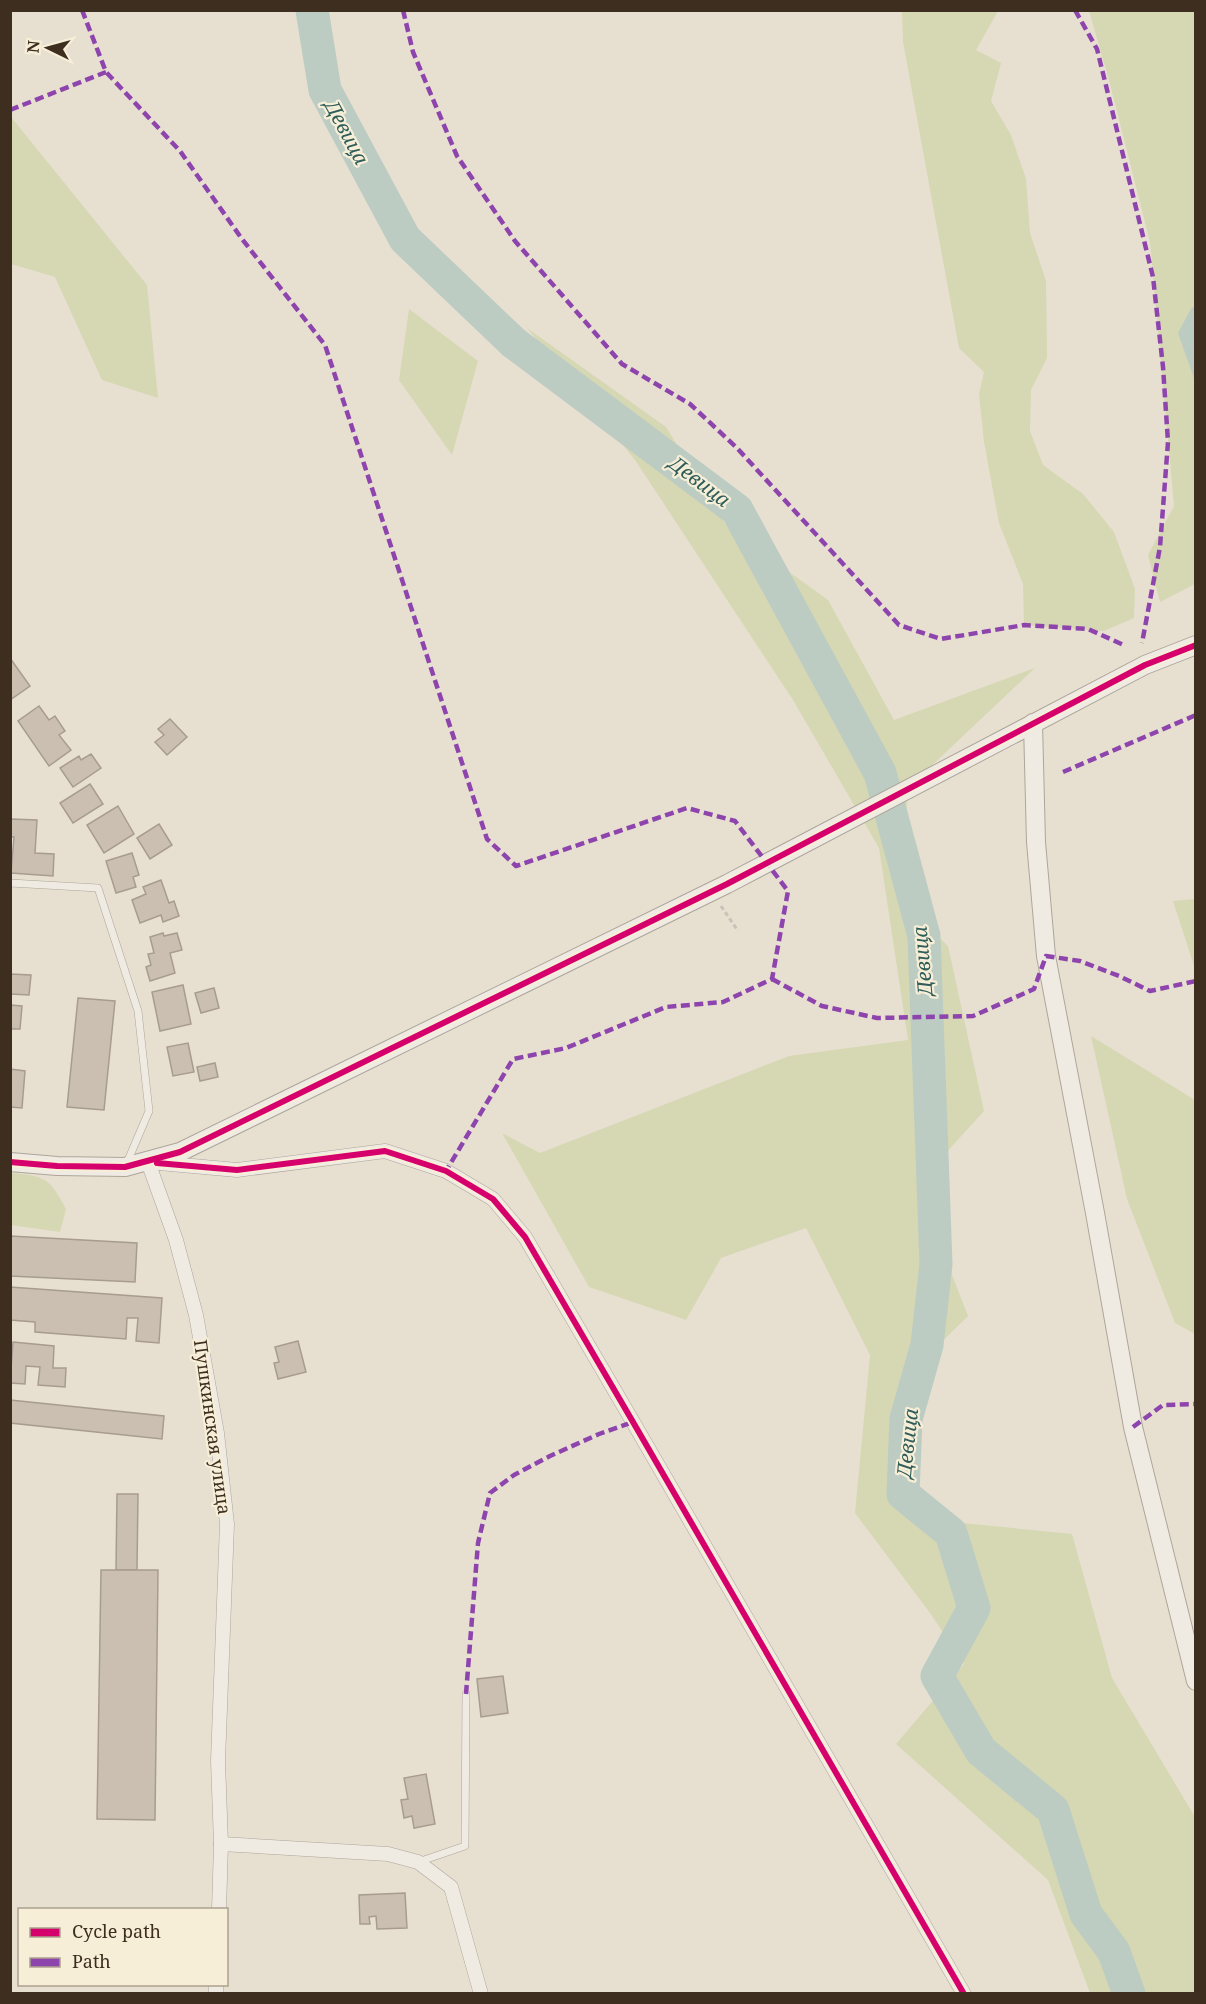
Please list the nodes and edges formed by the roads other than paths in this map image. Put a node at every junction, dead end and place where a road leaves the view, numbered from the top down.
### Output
1 (1196, 645) edge
2 (1033, 723) junction
3 (10, 883) edge
4 (10, 1162) edge
5 (148, 1162) junction
6 (125, 1167) junction
7 (1196, 1681) edge
8 (466, 1694) dead end
9 (221, 1844) junction
10 (418, 1862) junction
11 (219, 1908) edge
12 (481, 1994) edge
13 (964, 1994) edge

1 - 2 street
2 - 5 street
2 - 7 street
3 - 6 lane
4 - 6 street
5 - 6 street
5 - 9 street, Пушкинская улица
5 - 13 street
8 - 10 lane
9 - 10 street
9 - 11 street, Пушкинская улица
10 - 12 street

